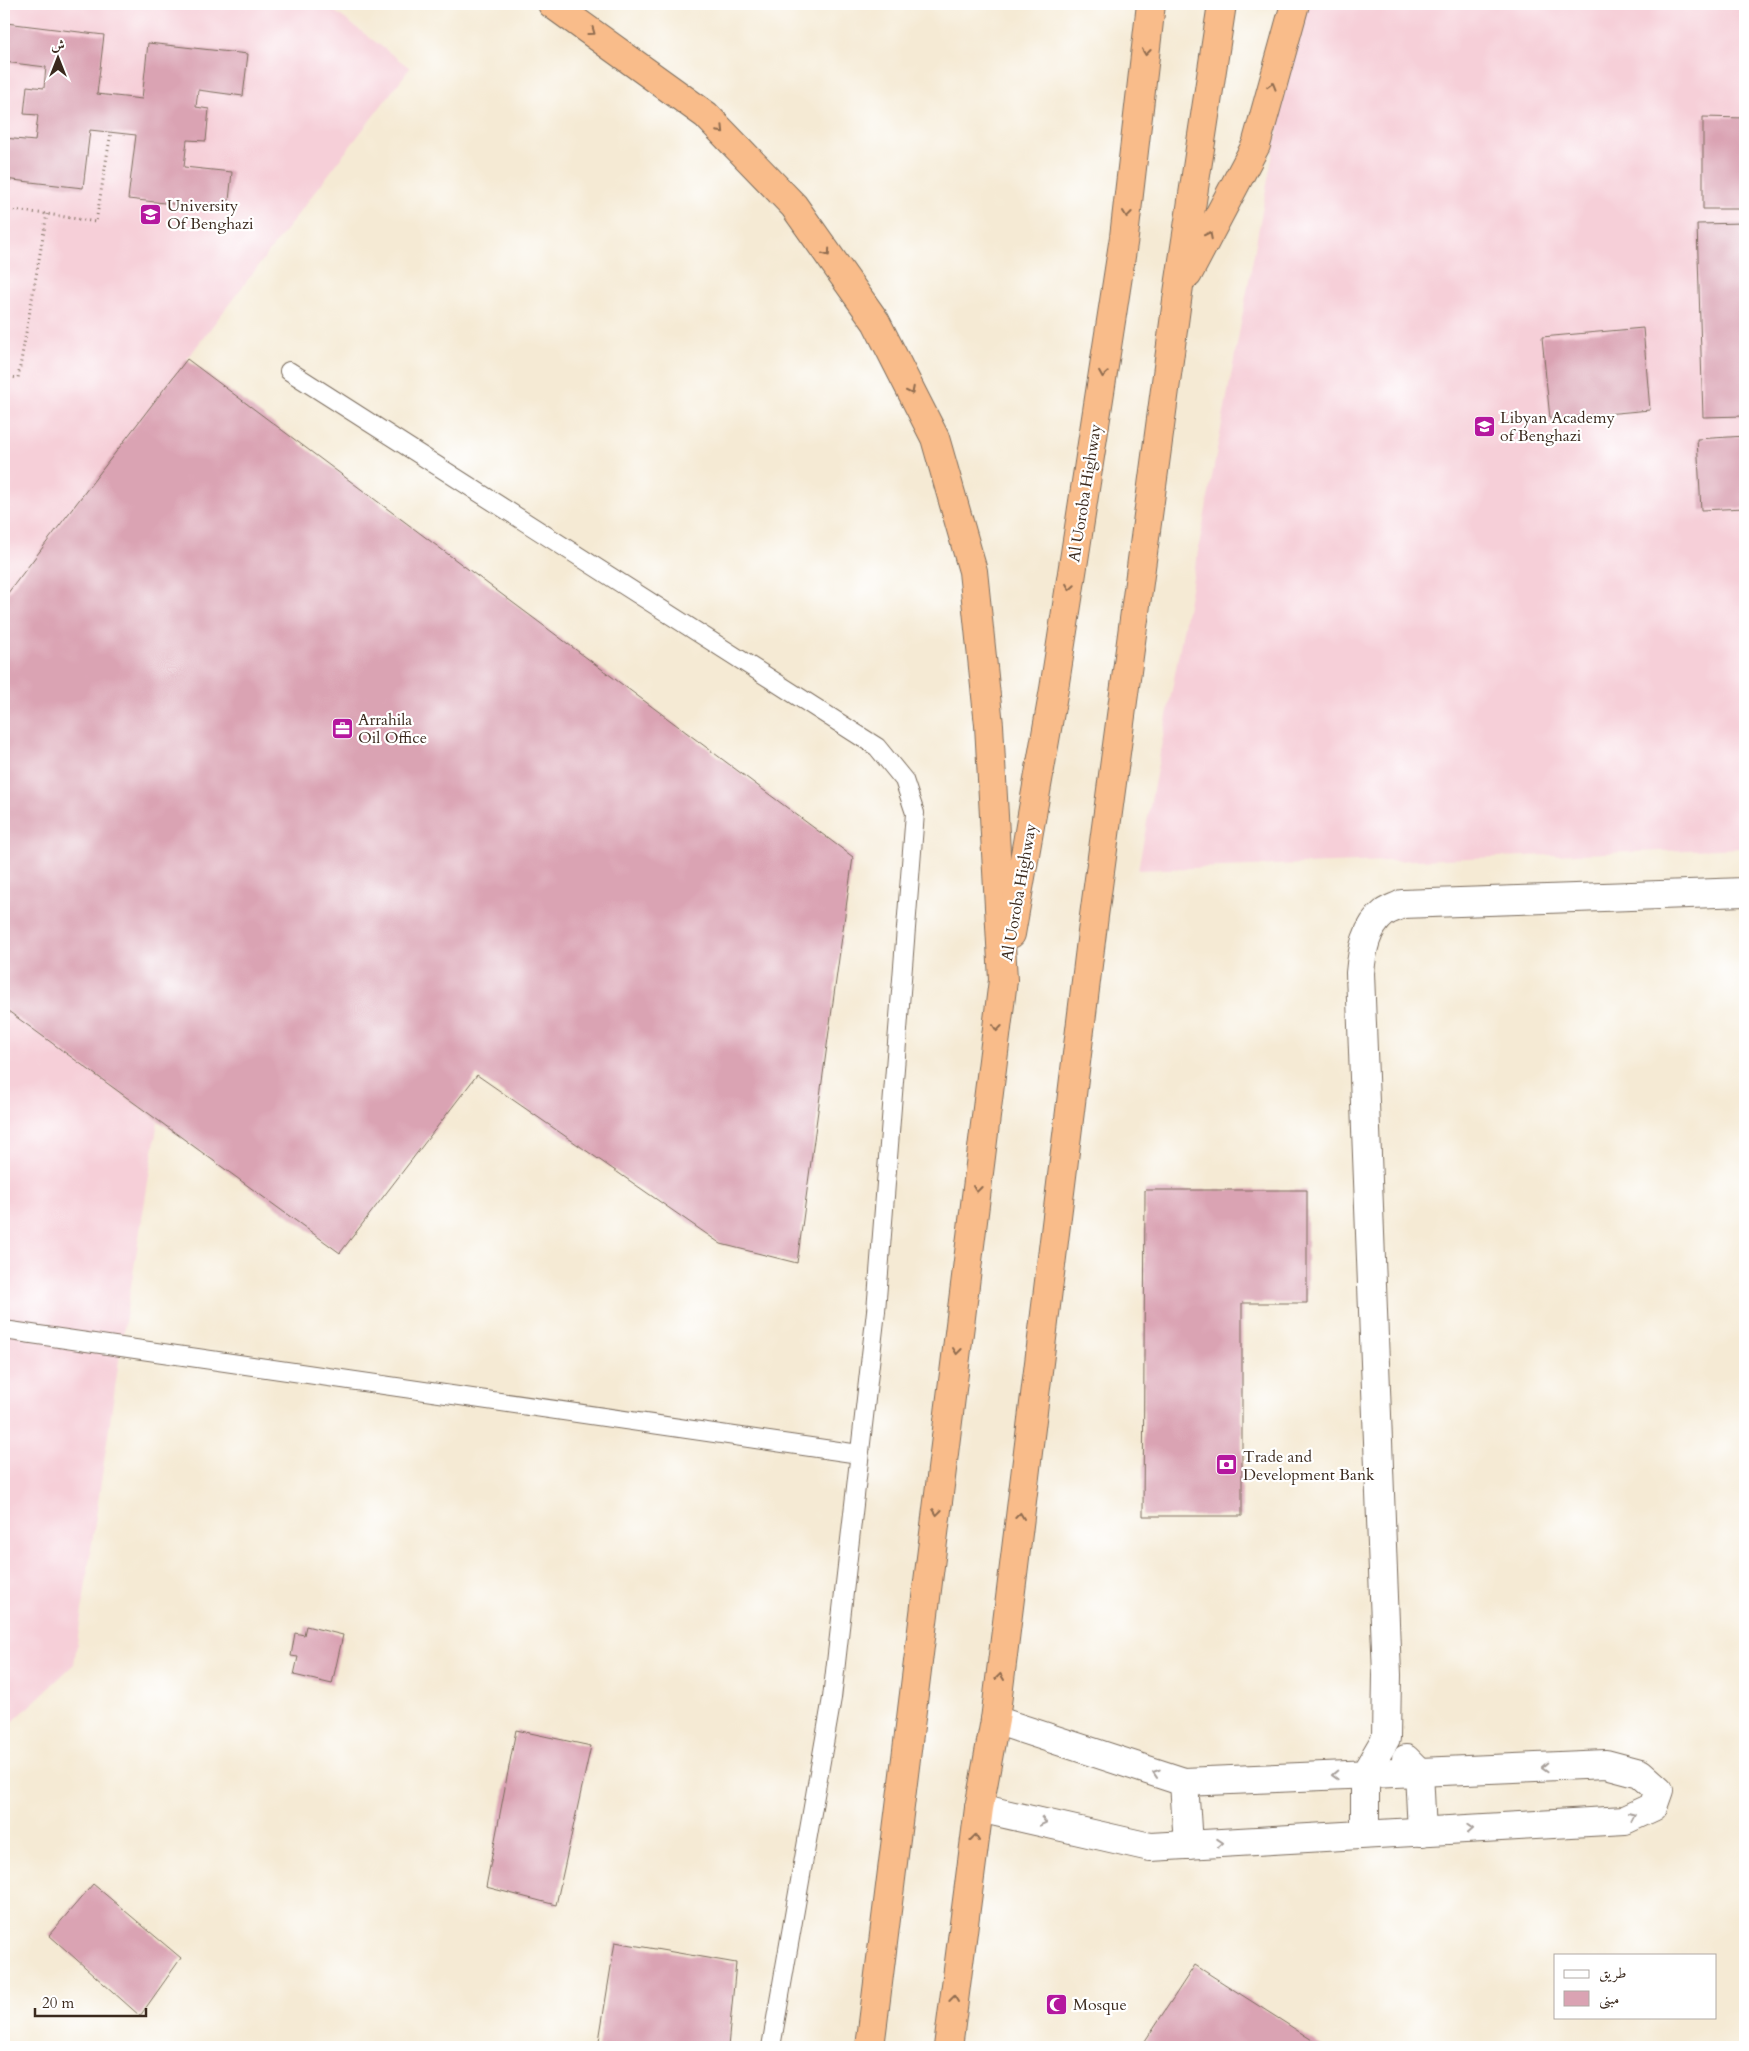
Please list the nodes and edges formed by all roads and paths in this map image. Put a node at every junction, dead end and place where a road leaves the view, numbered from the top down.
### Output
1 (552, 4) edge
2 (1151, 4) edge
3 (1222, 4) edge
4 (1295, 4) edge
5 (111, 132) dead end
6 (4, 209) edge
7 (47, 214) junction
8 (1178, 293) junction
9 (289, 371) dead end
10 (4, 376) edge
11 (1745, 892) edge
12 (1003, 980) junction
13 (4, 1330) edge
14 (859, 1454) junction
15 (995, 1720) junction
16 (1386, 1738) junction
17 (1419, 1772) junction
18 (1366, 1774) junction
19 (1184, 1782) junction
20 (979, 1808) junction
21 (1422, 1832) junction
22 (1366, 1834) junction
23 (1188, 1845) junction
24 (772, 2047) edge
25 (870, 2047) edge
26 (948, 2047) edge

1 -> 12 highway
2 -> 12 highway, Al Uoroba Highway
3 - 8 highway
8 -> 4 highway
5 - 7 path
6 - 7 path
7 - 10 path
15 -> 8 highway
9 - 14 lane
11 - 16 street
12 -> 25 highway
13 - 14 lane
14 - 24 lane
19 -> 15 street
15 - 20 highway
16 - 17 street
16 - 18 street
17 - 18 street
17 - 21 street
21 -> 17 street
18 -> 19 street
18 - 22 street
19 - 23 street
20 -> 23 street
26 -> 20 highway
21 - 22 street
23 -> 22 street

